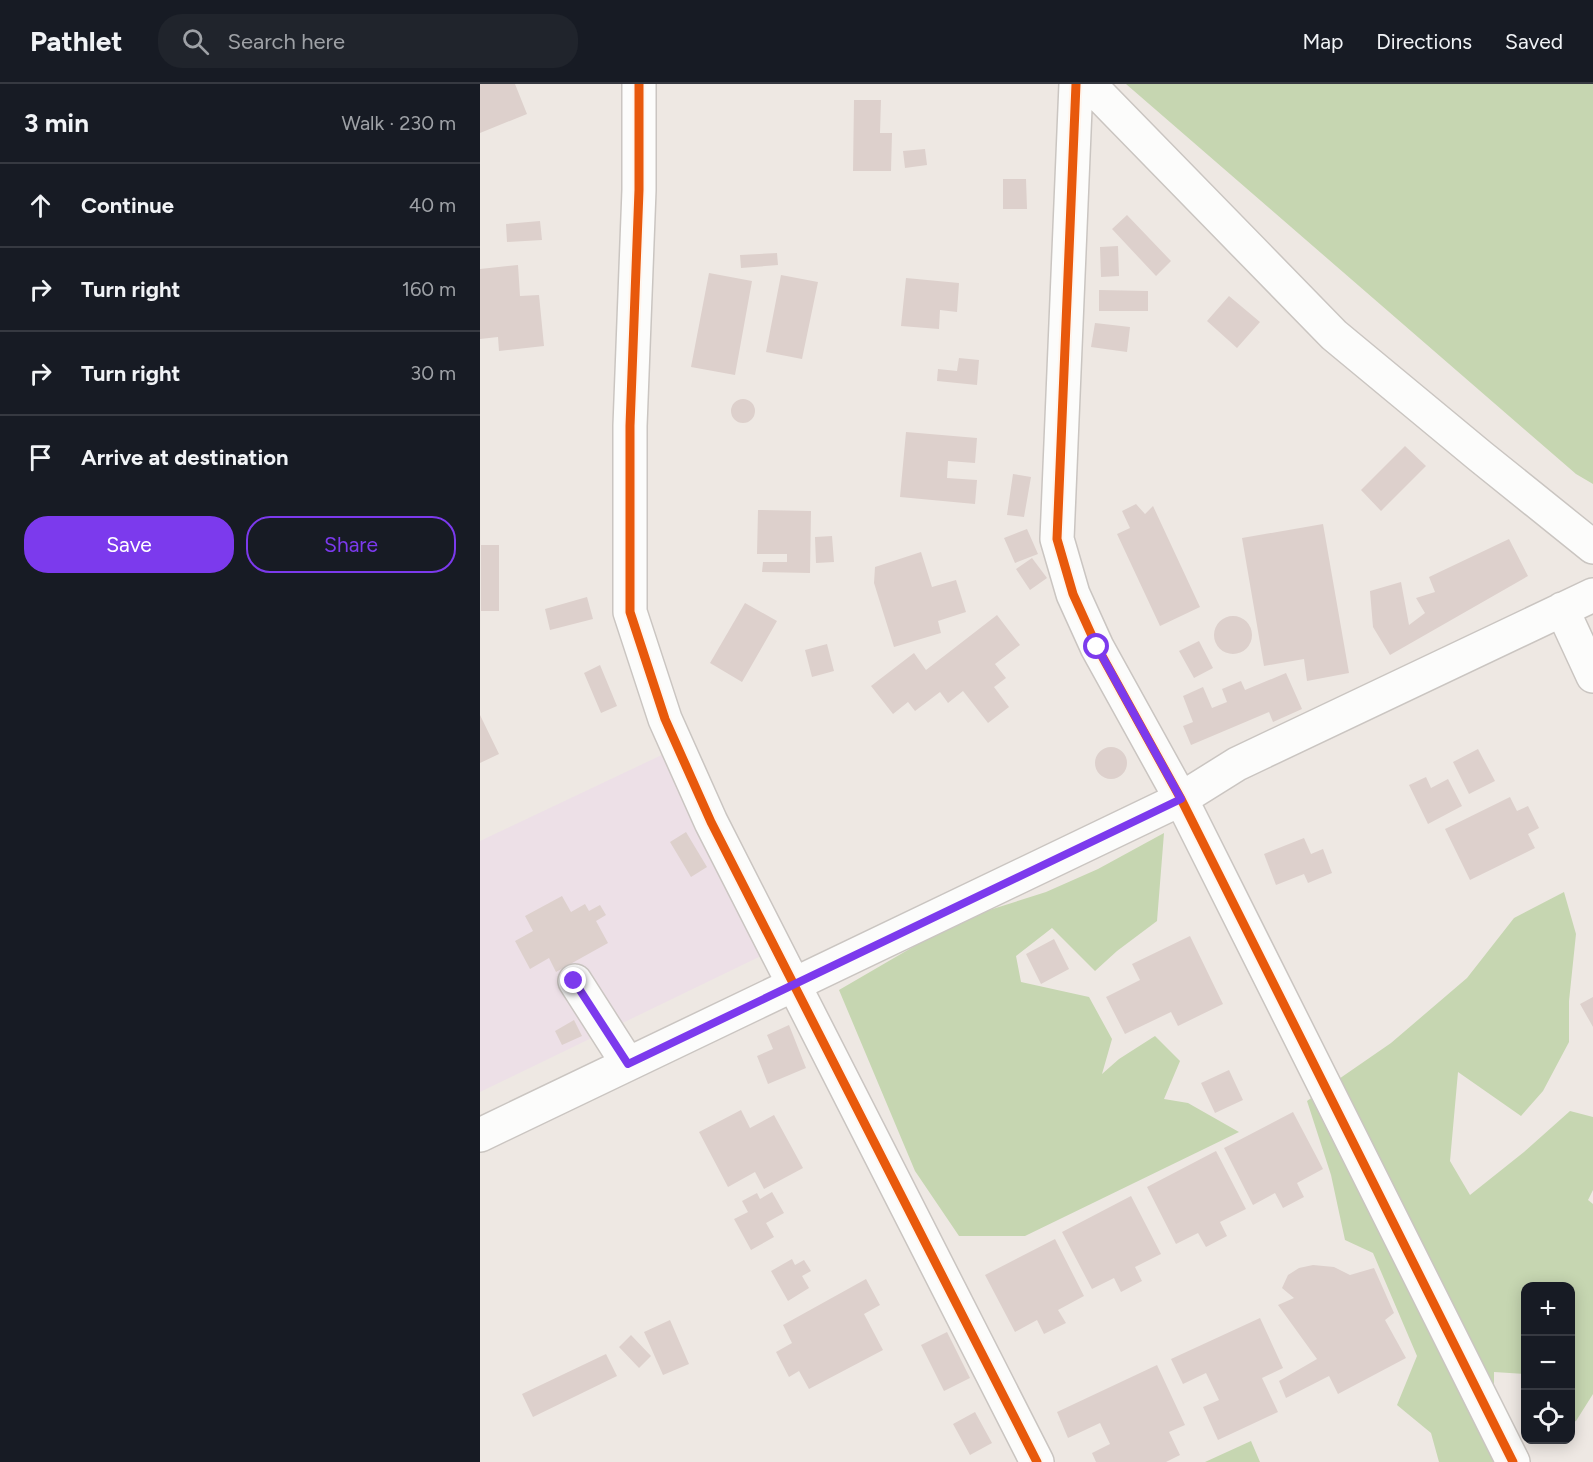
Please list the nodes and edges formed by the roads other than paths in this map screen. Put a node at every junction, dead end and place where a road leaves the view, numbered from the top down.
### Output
1 (639, 84) edge
2 (1076, 84) edge
3 (1089, 84) edge
4 (1593, 548) edge
5 (1593, 595) edge
6 (1562, 609) junction
7 (1593, 676) edge
8 (1181, 799) junction
9 (574, 981) dead end
10 (794, 985) junction
11 (628, 1064) junction
12 (480, 1135) edge
13 (1037, 1462) edge
14 (1512, 1462) edge

1 - 10 street
2 - 8 street
3 - 4 street
5 - 6 street
6 - 7 street
6 - 8 street
8 - 10 street
8 - 14 street
9 - 11 street
10 - 11 street
10 - 13 street
11 - 12 street

